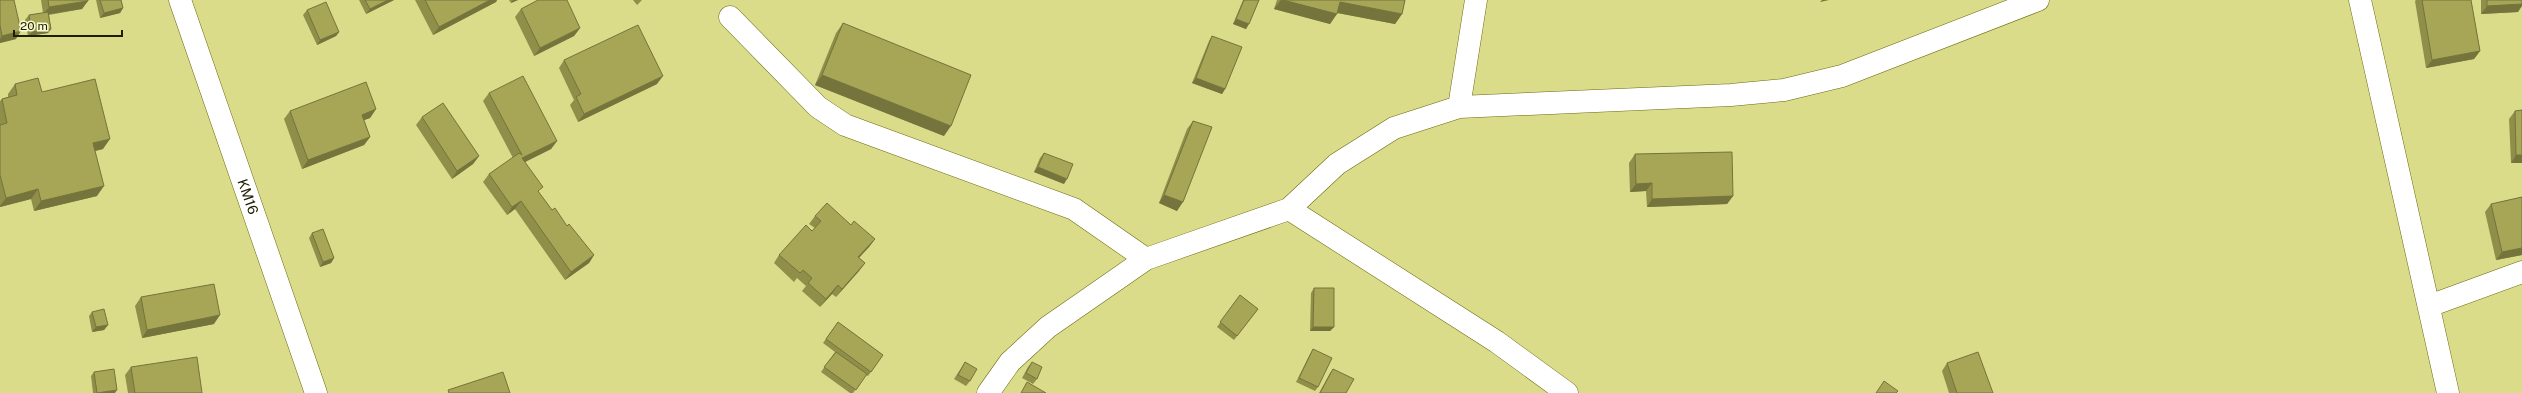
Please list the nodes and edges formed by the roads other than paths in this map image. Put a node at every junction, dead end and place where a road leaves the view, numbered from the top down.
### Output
1 (180, 0) edge
2 (1476, 0) edge
3 (2038, 0) edge
4 (2360, 0) edge
5 (730, 17) dead end
6 (1459, 107) junction
7 (1289, 209) junction
8 (1146, 259) junction
9 (2522, 272) edge
10 (2429, 306) junction
11 (316, 393) edge
12 (988, 393) edge
13 (1567, 393) edge
14 (2448, 393) edge

1 - 11 street, KM16
2 - 6 street
3 - 6 street
4 - 10 street
5 - 8 street
6 - 7 street
7 - 8 street
7 - 13 street
8 - 12 street
9 - 10 street
10 - 14 street

